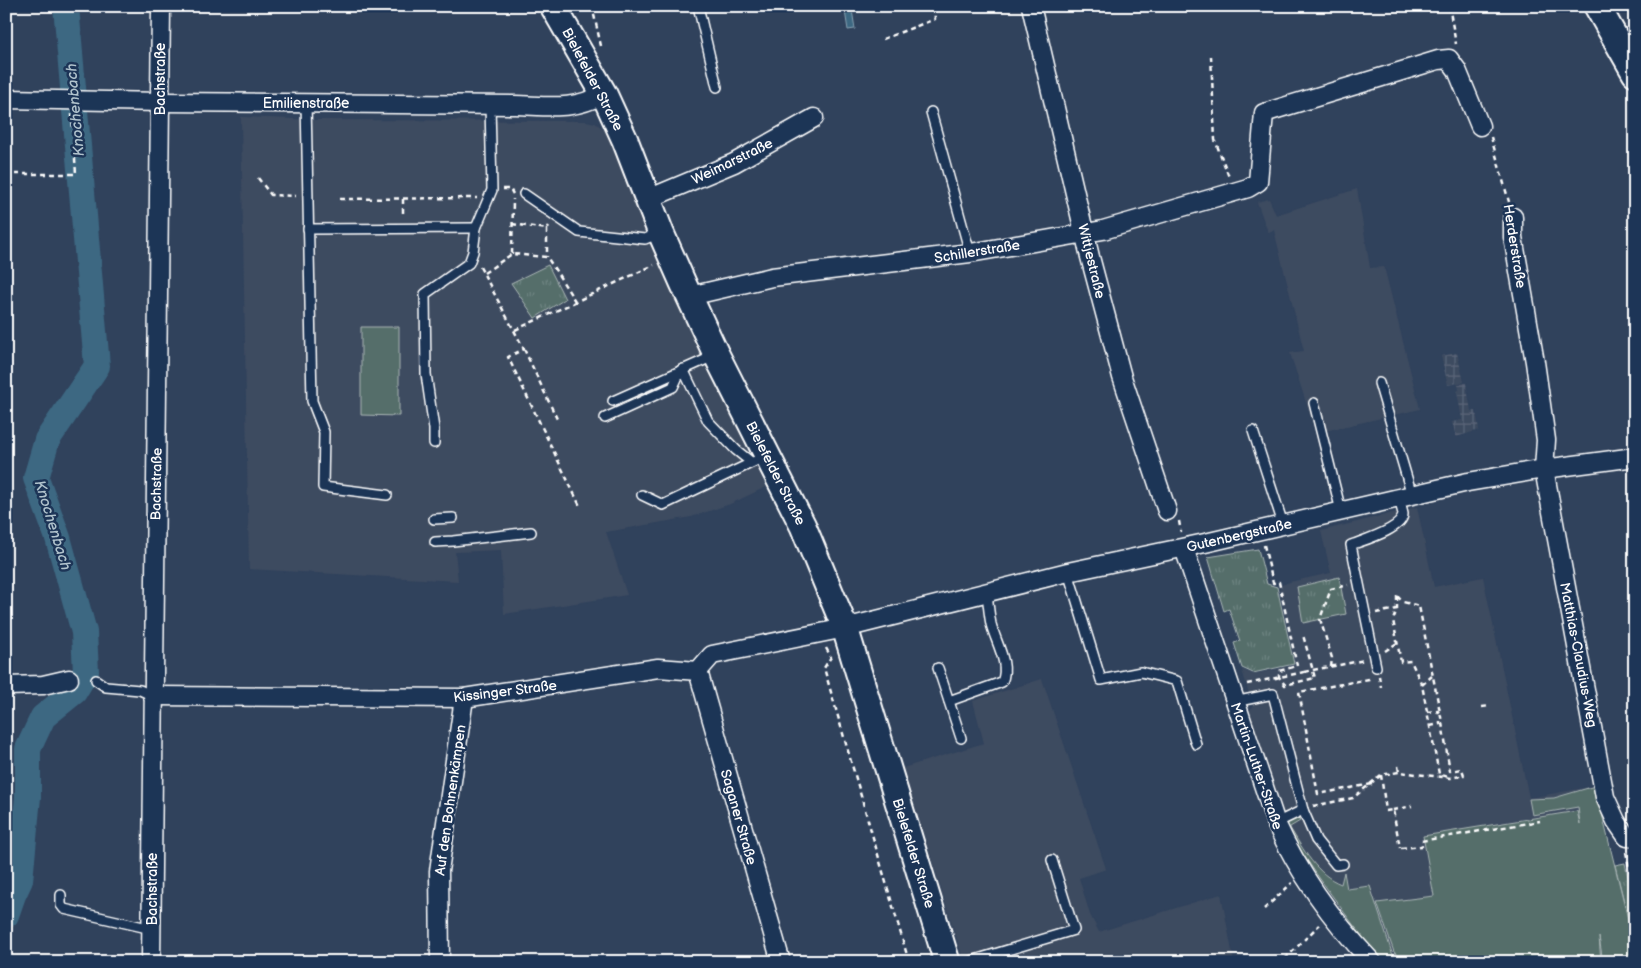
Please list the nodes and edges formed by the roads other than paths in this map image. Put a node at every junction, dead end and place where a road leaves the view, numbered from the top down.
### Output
1 (161, 6) edge
2 (553, 6) edge
3 (698, 6) edge
4 (1030, 6) edge
5 (1597, 6) edge
6 (1635, 73) edge
7 (717, 87) dead end
8 (604, 94) junction
9 (6, 99) edge
10 (161, 102) junction
11 (306, 102) junction
12 (490, 105) junction
13 (931, 112) dead end
14 (814, 118) dead end
15 (1480, 126) road end
16 (524, 194) dead end
17 (648, 199) junction
18 (1513, 217) road end
19 (476, 228) junction
20 (308, 229) junction
21 (661, 233) junction
22 (1085, 234) junction
23 (970, 253) junction
24 (690, 296) junction
25 (716, 354) junction
26 (682, 370) junction
27 (1380, 383) dead end
28 (613, 401) dead end
29 (1314, 403) dead end
30 (605, 418) dead end
31 (1254, 430) dead end
32 (434, 443) dead end
33 (1635, 458) edge
34 (759, 459) junction
35 (1544, 469) junction
36 (387, 495) dead end
37 (642, 495) dead end
38 (1406, 497) junction
39 (1167, 511) road end
40 (1341, 511) junction
41 (434, 518) dead end
42 (453, 518) dead end
43 (1283, 524) junction
44 (531, 532) dead end
45 (434, 542) dead end
46 (1184, 548) junction
47 (1068, 572) junction
48 (987, 592) junction
49 (846, 628) junction
50 (1376, 667) dead end
51 (938, 668) dead end
52 (698, 672) junction
53 (69, 678) dead end
54 (96, 680) dead end
55 (6, 686) edge
56 (1232, 694) junction
57 (153, 696) junction
58 (464, 698) junction
59 (949, 702) junction
60 (961, 738) dead end
61 (1196, 744) dead end
62 (1307, 808) junction
63 (1276, 823) junction
64 (1627, 837) road end
65 (1052, 860) dead end
66 (1344, 864) dead end
67 (62, 895) dead end
68 (152, 929) junction
69 (151, 962) edge
70 (440, 962) edge
71 (781, 962) edge
72 (947, 962) edge
73 (968, 962) edge
74 (1372, 962) edge

1 - 10 street, Bachstraße
2 - 8 main road, Bielefelder Straße
3 - 7 lane
4 - 22 street, Wittjestraße
5 - 6 main road
8 - 12 street, Emilienstraße
8 - 17 main road, Bielefelder Straße
9 - 10 street, Emilienstraße
10 - 11 street, Emilienstraße
10 - 57 street, Bachstraße
11 - 12 street, Emilienstraße
11 - 20 lane
12 - 19 lane
13 - 23 lane
14 - 17 street, Weimarstraße
15 - 22 street, Schillerstraße
16 - 21 lane
17 - 21 main road, Bielefelder Straße
18 - 35 street, Herderstraße
19 - 20 lane
19 - 32 lane
20 - 36 lane
21 - 24 main road, Bielefelder Straße
22 - 23 street, Schillerstraße
22 - 39 street, Wittjestraße
23 - 24 street, Schillerstraße
24 - 25 main road, Bielefelder Straße
25 - 26 lane
25 - 34 main road, Bielefelder Straße
26 - 28 lane
26 - 30 lane
26 - 34 lane
27 - 38 lane
29 - 40 lane
31 - 43 lane
33 - 35 street, Gutenbergstraße
34 - 37 lane
34 - 49 main road, Bielefelder Straße
35 - 38 street, Gutenbergstraße
35 - 64 street, Matthias-Claudius-Weg
38 - 40 street, Gutenbergstraße
38 - 50 lane
40 - 43 street, Gutenbergstraße
41 - 42 lane
43 - 46 street, Gutenbergstraße
44 - 45 lane
46 - 47 street, Gutenbergstraße
46 - 56 street, Martin-Luther-Straße
47 - 48 street, Gutenbergstraße
47 - 61 lane
48 - 49 street, Gutenbergstraße
48 - 59 lane
49 - 52 street
49 - 72 main road, Bielefelder Straße
51 - 59 lane
52 - 58 street, Kissinger Straße
52 - 71 street, Saganer Straße
53 - 55 street
54 - 57 lane, Kissinger Straße
56 - 62 lane
56 - 63 street, Martin-Luther-Straße
57 - 58 street, Kissinger Straße
57 - 68 street, Bachstraße
58 - 70 street, Auf den Bohnenkämpen
59 - 60 lane
62 - 63 lane
62 - 66 lane
63 - 74 street, Martin-Luther-Straße
65 - 73 lane
67 - 68 lane
68 - 69 street, Bachstraße

